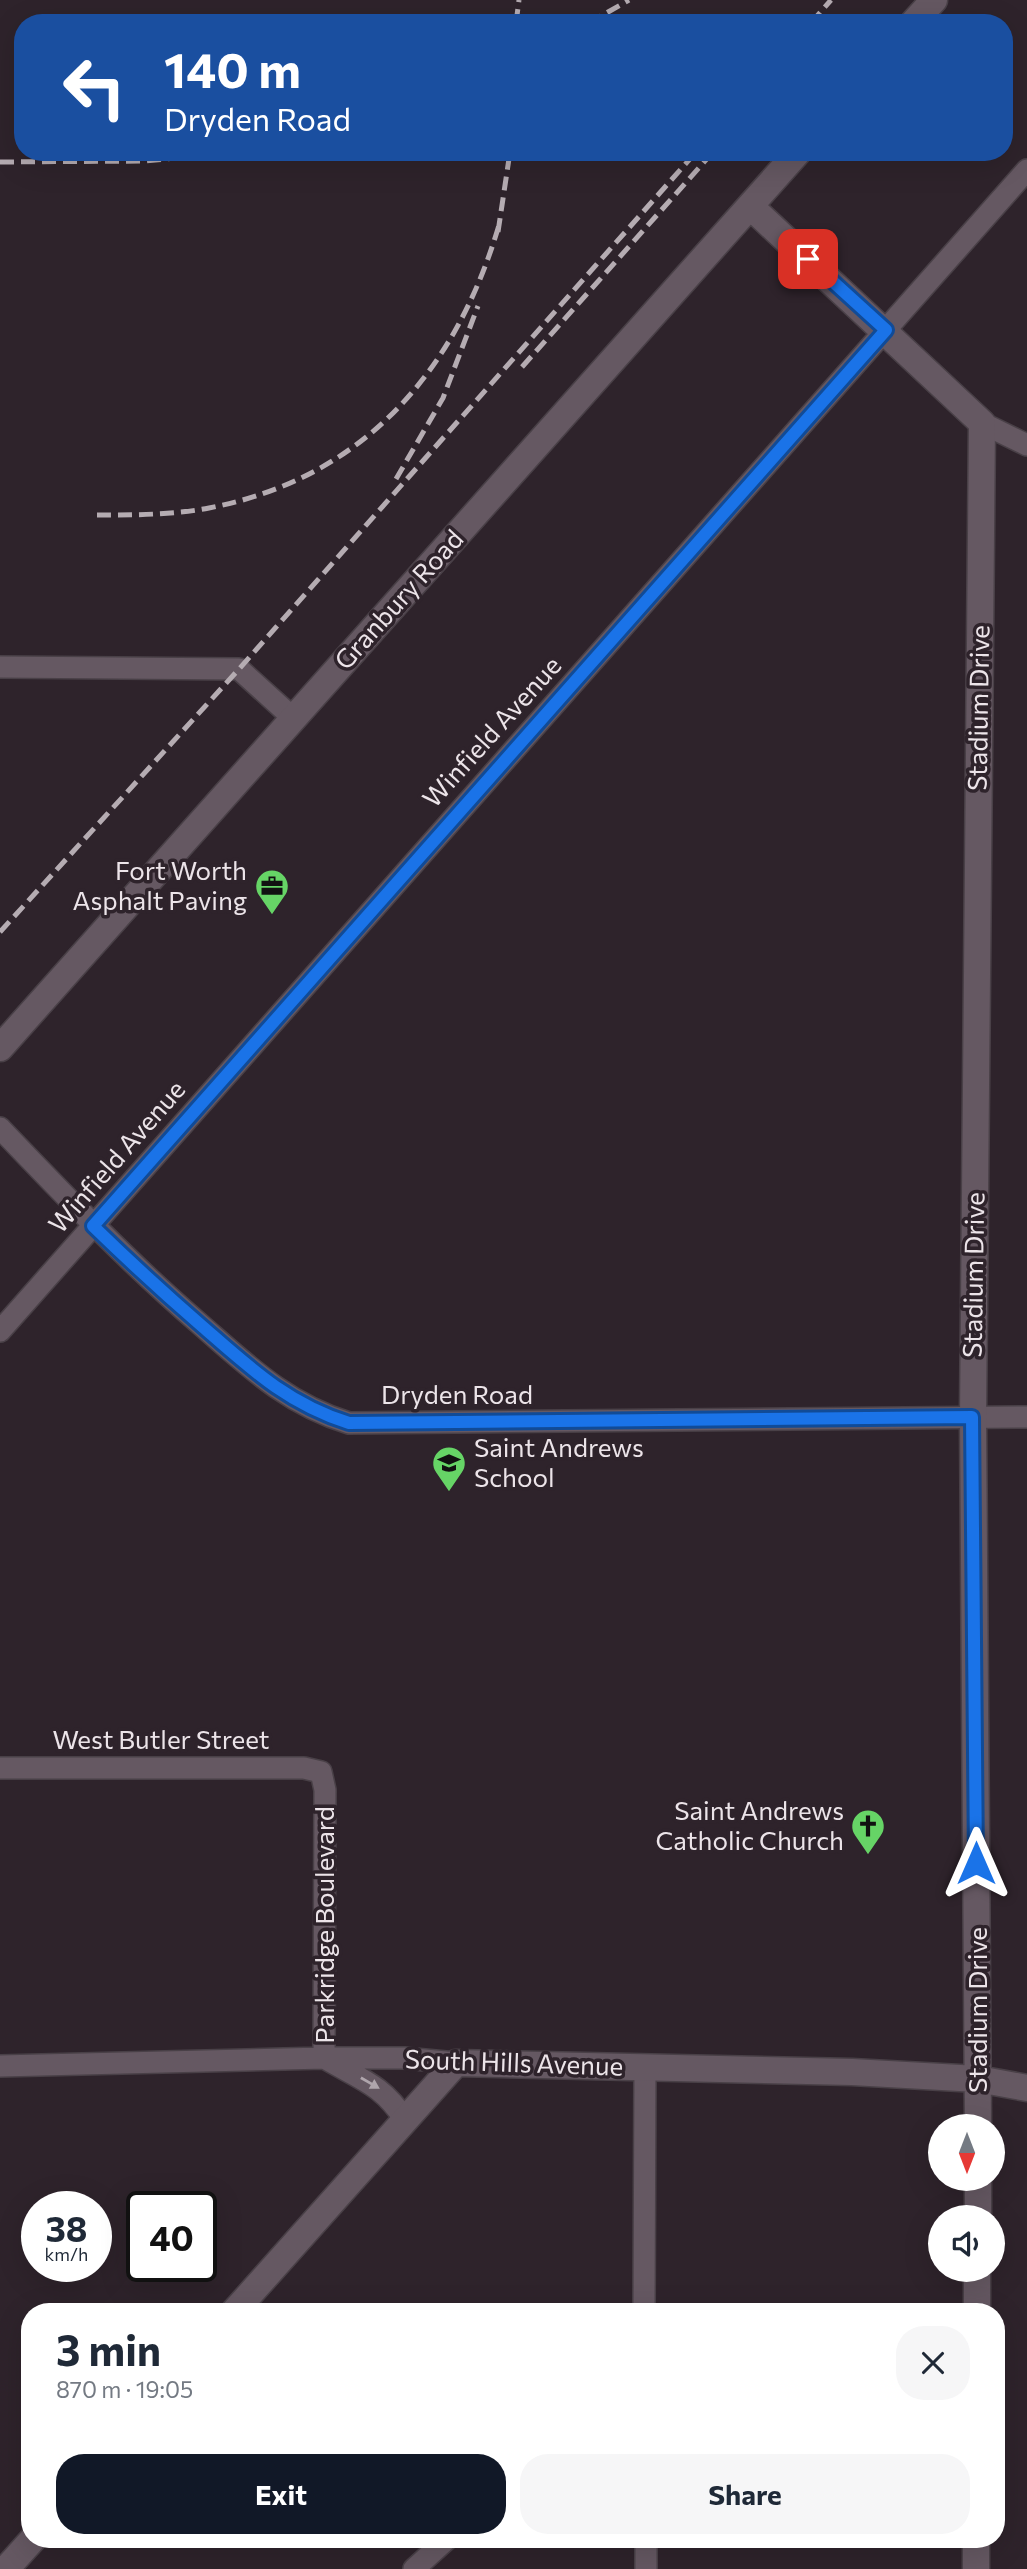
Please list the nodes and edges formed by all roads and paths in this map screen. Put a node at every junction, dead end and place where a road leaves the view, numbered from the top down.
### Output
1 (934, 0) edge
2 (922, 14) edge
3 (790, 161) edge
4 (1027, 170) edge
5 (750, 206) junction
6 (886, 330) junction
7 (982, 423) junction
8 (1027, 445) edge
9 (0, 667) edge
10 (293, 719) junction
11 (0, 1048) edge
12 (0, 1128) edge
13 (93, 1226) junction
14 (0, 1331) edge
15 (972, 1417) junction
16 (1027, 1417) edge
17 (0, 1769) edge
18 (321, 1772) joint
19 (324, 2058) junction
20 (456, 2063) junction
21 (0, 2066) edge
22 (645, 2068) junction
23 (978, 2079) junction
24 (1027, 2088) edge
25 (978, 2114) edge
26 (405, 2120) junction
27 (977, 2282) edge
28 (242, 2303) edge
29 (645, 2303) edge
30 (977, 2303) edge
31 (25, 2548) edge
32 (437, 2548) edge
33 (646, 2548) edge
34 (976, 2548) edge
35 (6, 2569) edge
36 (414, 2569) edge
37 (646, 2569) edge
38 (976, 2569) edge

1 - 2 street
3 - 5 street, Granbury Road
4 - 6 street, Winfield Avenue
5 - 6 street
5 - 10 street, Granbury Road
6 - 7 street
6 - 13 street, Winfield Avenue
7 - 8 street
7 - 15 street, Stadium Drive
9 - 10 street
10 - 11 street, Granbury Road
12 - 13 street, Dryden Road
13 - 14 street, Winfield Avenue
13 - 15 street, Dryden Road
15 - 16 street, Dryden Road
15 - 23 street, Stadium Drive
17 - 18 street, West Butler Street
18 - 19 street, Parkridge Boulevard
19 - 20 street, South Hills Avenue
19 - 21 street, South Hills Avenue
19 -> 26 street, Parkridge Boulevard
20 - 22 street, South Hills Avenue
20 - 26 street
22 - 23 street, South Hills Avenue
22 - 29 street
23 - 24 street, South Hills Avenue
23 - 25 street, Stadium Drive
26 - 28 street
27 - 30 street
31 - 35 street
32 - 36 street
33 - 37 street
34 - 38 street

